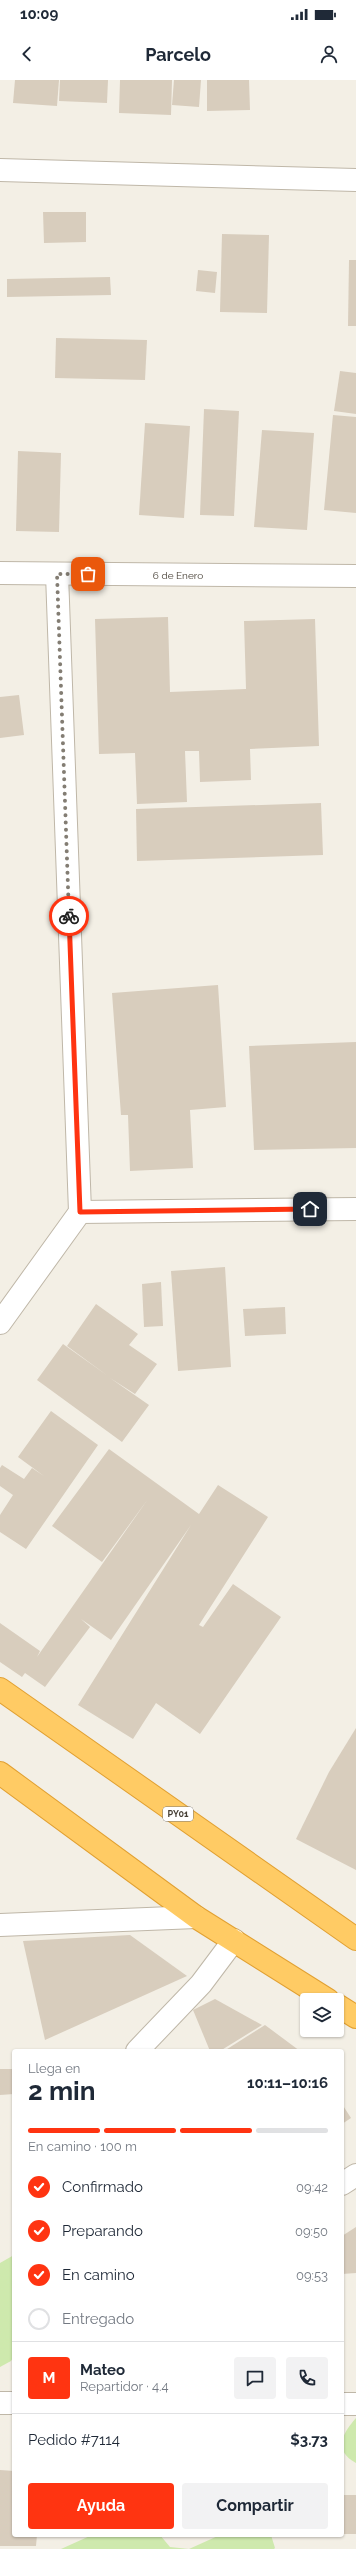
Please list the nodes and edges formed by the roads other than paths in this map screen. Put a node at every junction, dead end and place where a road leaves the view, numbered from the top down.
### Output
1 (0, 170) edge
2 (356, 180) edge
3 (0, 573) edge
4 (57, 574) junction
5 (356, 576) edge
6 (356, 1209) edge
7 (80, 1212) junction
8 (0, 1323) edge
9 (0, 1689) edge
10 (0, 1773) edge
11 (196, 1917) junction
12 (0, 1924) edge
13 (356, 1939) edge
14 (234, 1940) junction
15 (317, 1993) edge
16 (344, 2009) edge
17 (356, 2017) edge
18 (139, 2049) edge
19 (356, 2175) edge
20 (344, 2183) edge
21 (0, 2403) edge
22 (12, 2403) edge
23 (344, 2404) edge
24 (356, 2404) edge

1 - 2 street
3 - 4 street, 6 de Enero
4 - 5 street, 6 de Enero
4 - 7 street
6 - 7 street
7 - 8 street
9 - 13 highway, PY01
10 - 11 highway
11 - 12 street
11 - 14 highway
14 - 15 highway
14 - 18 street
16 - 17 highway
19 - 20 street
21 - 22 street
23 - 24 street

